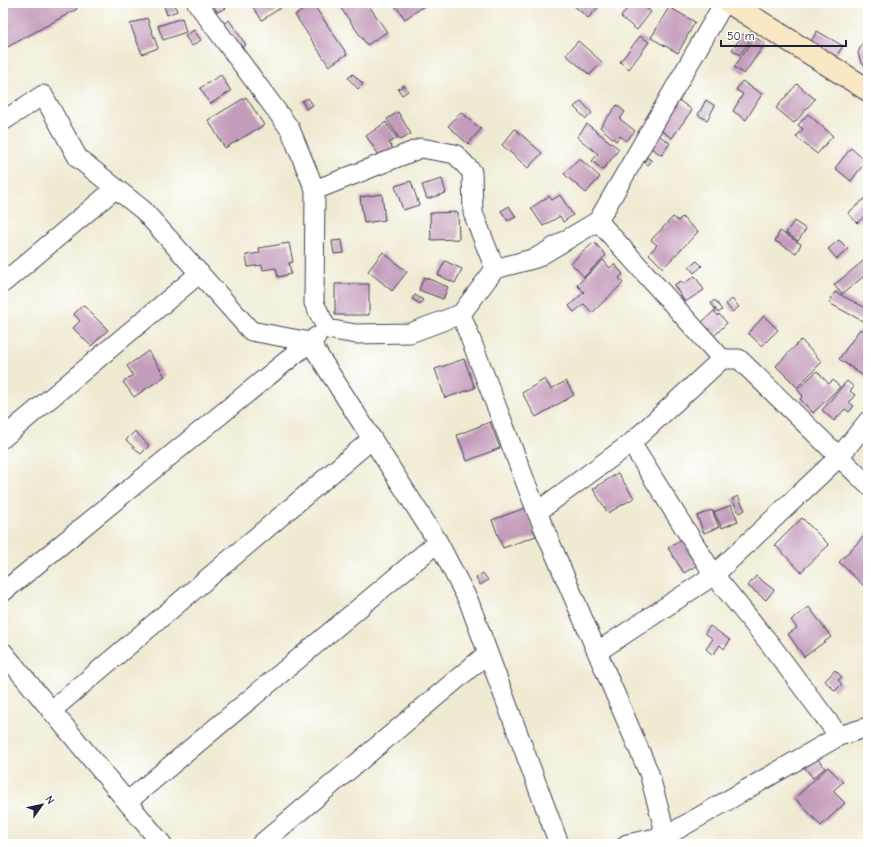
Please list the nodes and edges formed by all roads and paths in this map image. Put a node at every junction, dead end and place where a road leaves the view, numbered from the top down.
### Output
1 (197, 3) edge
2 (724, 3) edge
3 (730, 3) edge
4 (868, 90) edge
5 (3, 121) edge
6 (116, 188) junction
7 (315, 190) junction
8 (598, 221) junction
9 (495, 270) junction
10 (200, 274) junction
11 (3, 283) edge
12 (461, 314) junction
13 (327, 329) junction
14 (310, 342) junction
15 (722, 359) junction
16 (868, 421) edge
17 (3, 438) edge
18 (372, 438) junction
19 (631, 443) junction
20 (839, 457) junction
21 (868, 484) edge
22 (537, 512) junction
23 (438, 542) junction
24 (714, 575) junction
25 (3, 592) edge
26 (3, 652) edge
27 (597, 652) junction
28 (488, 653) junction
29 (51, 711) junction
30 (868, 727) edge
31 (840, 736) junction
32 (127, 802) junction
33 (666, 836) junction
34 (162, 844) edge
35 (261, 844) edge
36 (559, 844) edge
37 (626, 844) edge
38 (684, 844) edge

1 - 7 street
2 - 8 street
3 - 4 main road
5 - 6 street
6 - 10 street
6 - 11 street
7 - 9 street
7 - 13 street
8 - 9 street
8 - 15 street
9 - 12 street
10 - 14 street
10 - 17 street
12 - 13 street
12 - 22 street
13 - 14 street
14 - 18 street
14 - 25 street
15 - 19 street
15 - 20 street
16 - 20 street
18 - 23 street
18 - 29 street
19 - 22 street
19 - 24 street
20 - 21 street
20 - 24 street
22 - 27 street
23 - 28 street
23 - 32 street
24 - 27 street
24 - 31 street
26 - 29 street
27 - 33 street
28 - 35 street
28 - 36 street
29 - 32 street
30 - 31 street
31 - 33 street
32 - 34 street
33 - 37 street
33 - 38 street

